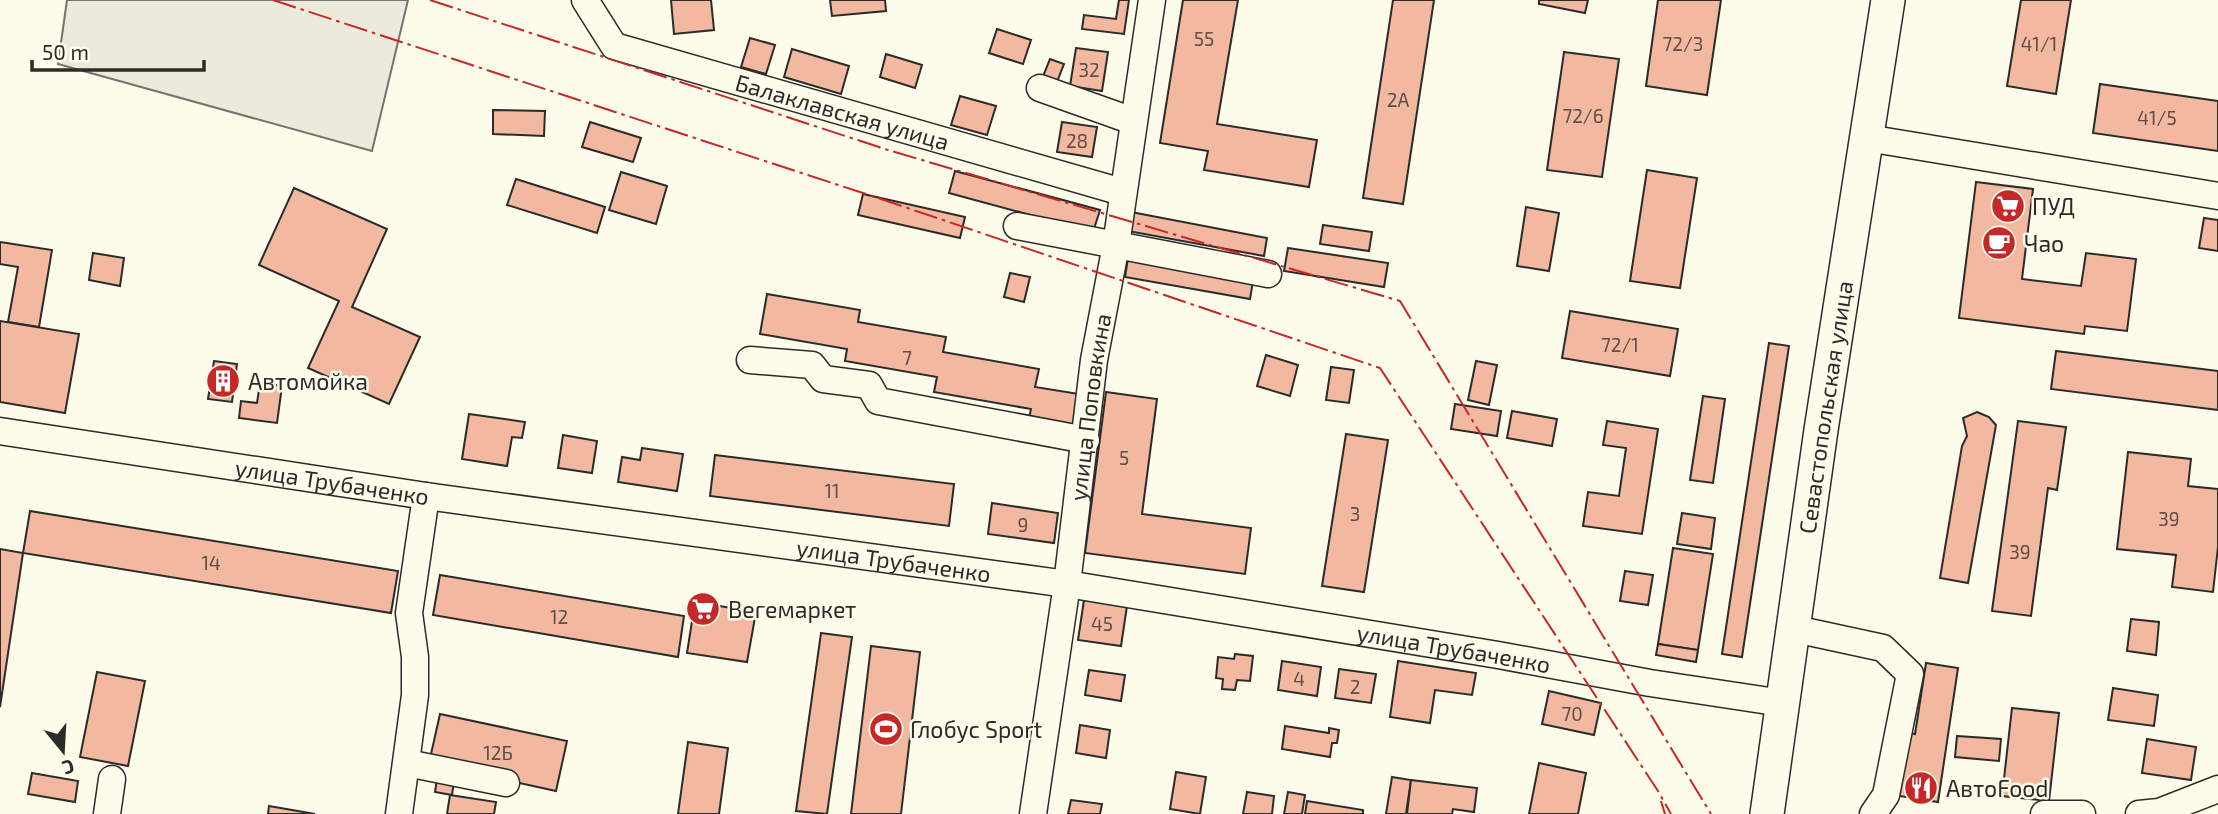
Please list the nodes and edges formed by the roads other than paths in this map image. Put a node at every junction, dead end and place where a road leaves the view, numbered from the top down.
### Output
1 (585, 0) edge
2 (1152, 0) edge
3 (1888, 0) edge
4 (1040, 88) dead end
5 (1133, 121) junction
6 (1867, 138) junction
7 (1122, 192) junction
8 (2218, 196) edge
9 (1017, 226) dead end
10 (1115, 245) junction
11 (1268, 274) dead end
12 (750, 360) dead end
13 (0, 431) edge
14 (1086, 440) junction
15 (426, 496) junction
16 (1067, 584) junction
17 (1795, 629) junction
18 (1783, 703) junction
19 (407, 763) junction
20 (112, 779) dead end
21 (506, 783) dead end
22 (2218, 789) edge
23 (107, 814) edge
24 (399, 814) edge
25 (1033, 814) edge
26 (1768, 814) edge
27 (1873, 814) edge
28 (2043, 814) edge
29 (2082, 814) edge
30 (2139, 814) edge

1 - 7 street, Балаклавская улица
2 - 5 street, улица Поповкина
3 - 6 main road, Севастопольская улица
4 - 5 street
5 - 7 street, улица Поповкина
6 - 8 street
6 - 17 main road, Севастопольская улица
7 - 10 street, улица Поповкина
9 - 10 street
10 - 11 street
10 - 14 street, улица Поповкина
12 - 14 street
13 - 15 street, улица Трубаченко
14 - 16 street, улица Поповкина
15 - 16 street, улица Трубаченко
15 - 19 street
16 - 18 street, улица Трубаченко
16 - 25 street, улица Поповкина
17 - 18 main road, Севастопольская улица
17 - 27 street
18 - 26 main road, Севастопольская улица
19 - 21 street
19 - 24 street
20 - 23 street
22 - 30 street
28 - 29 street

